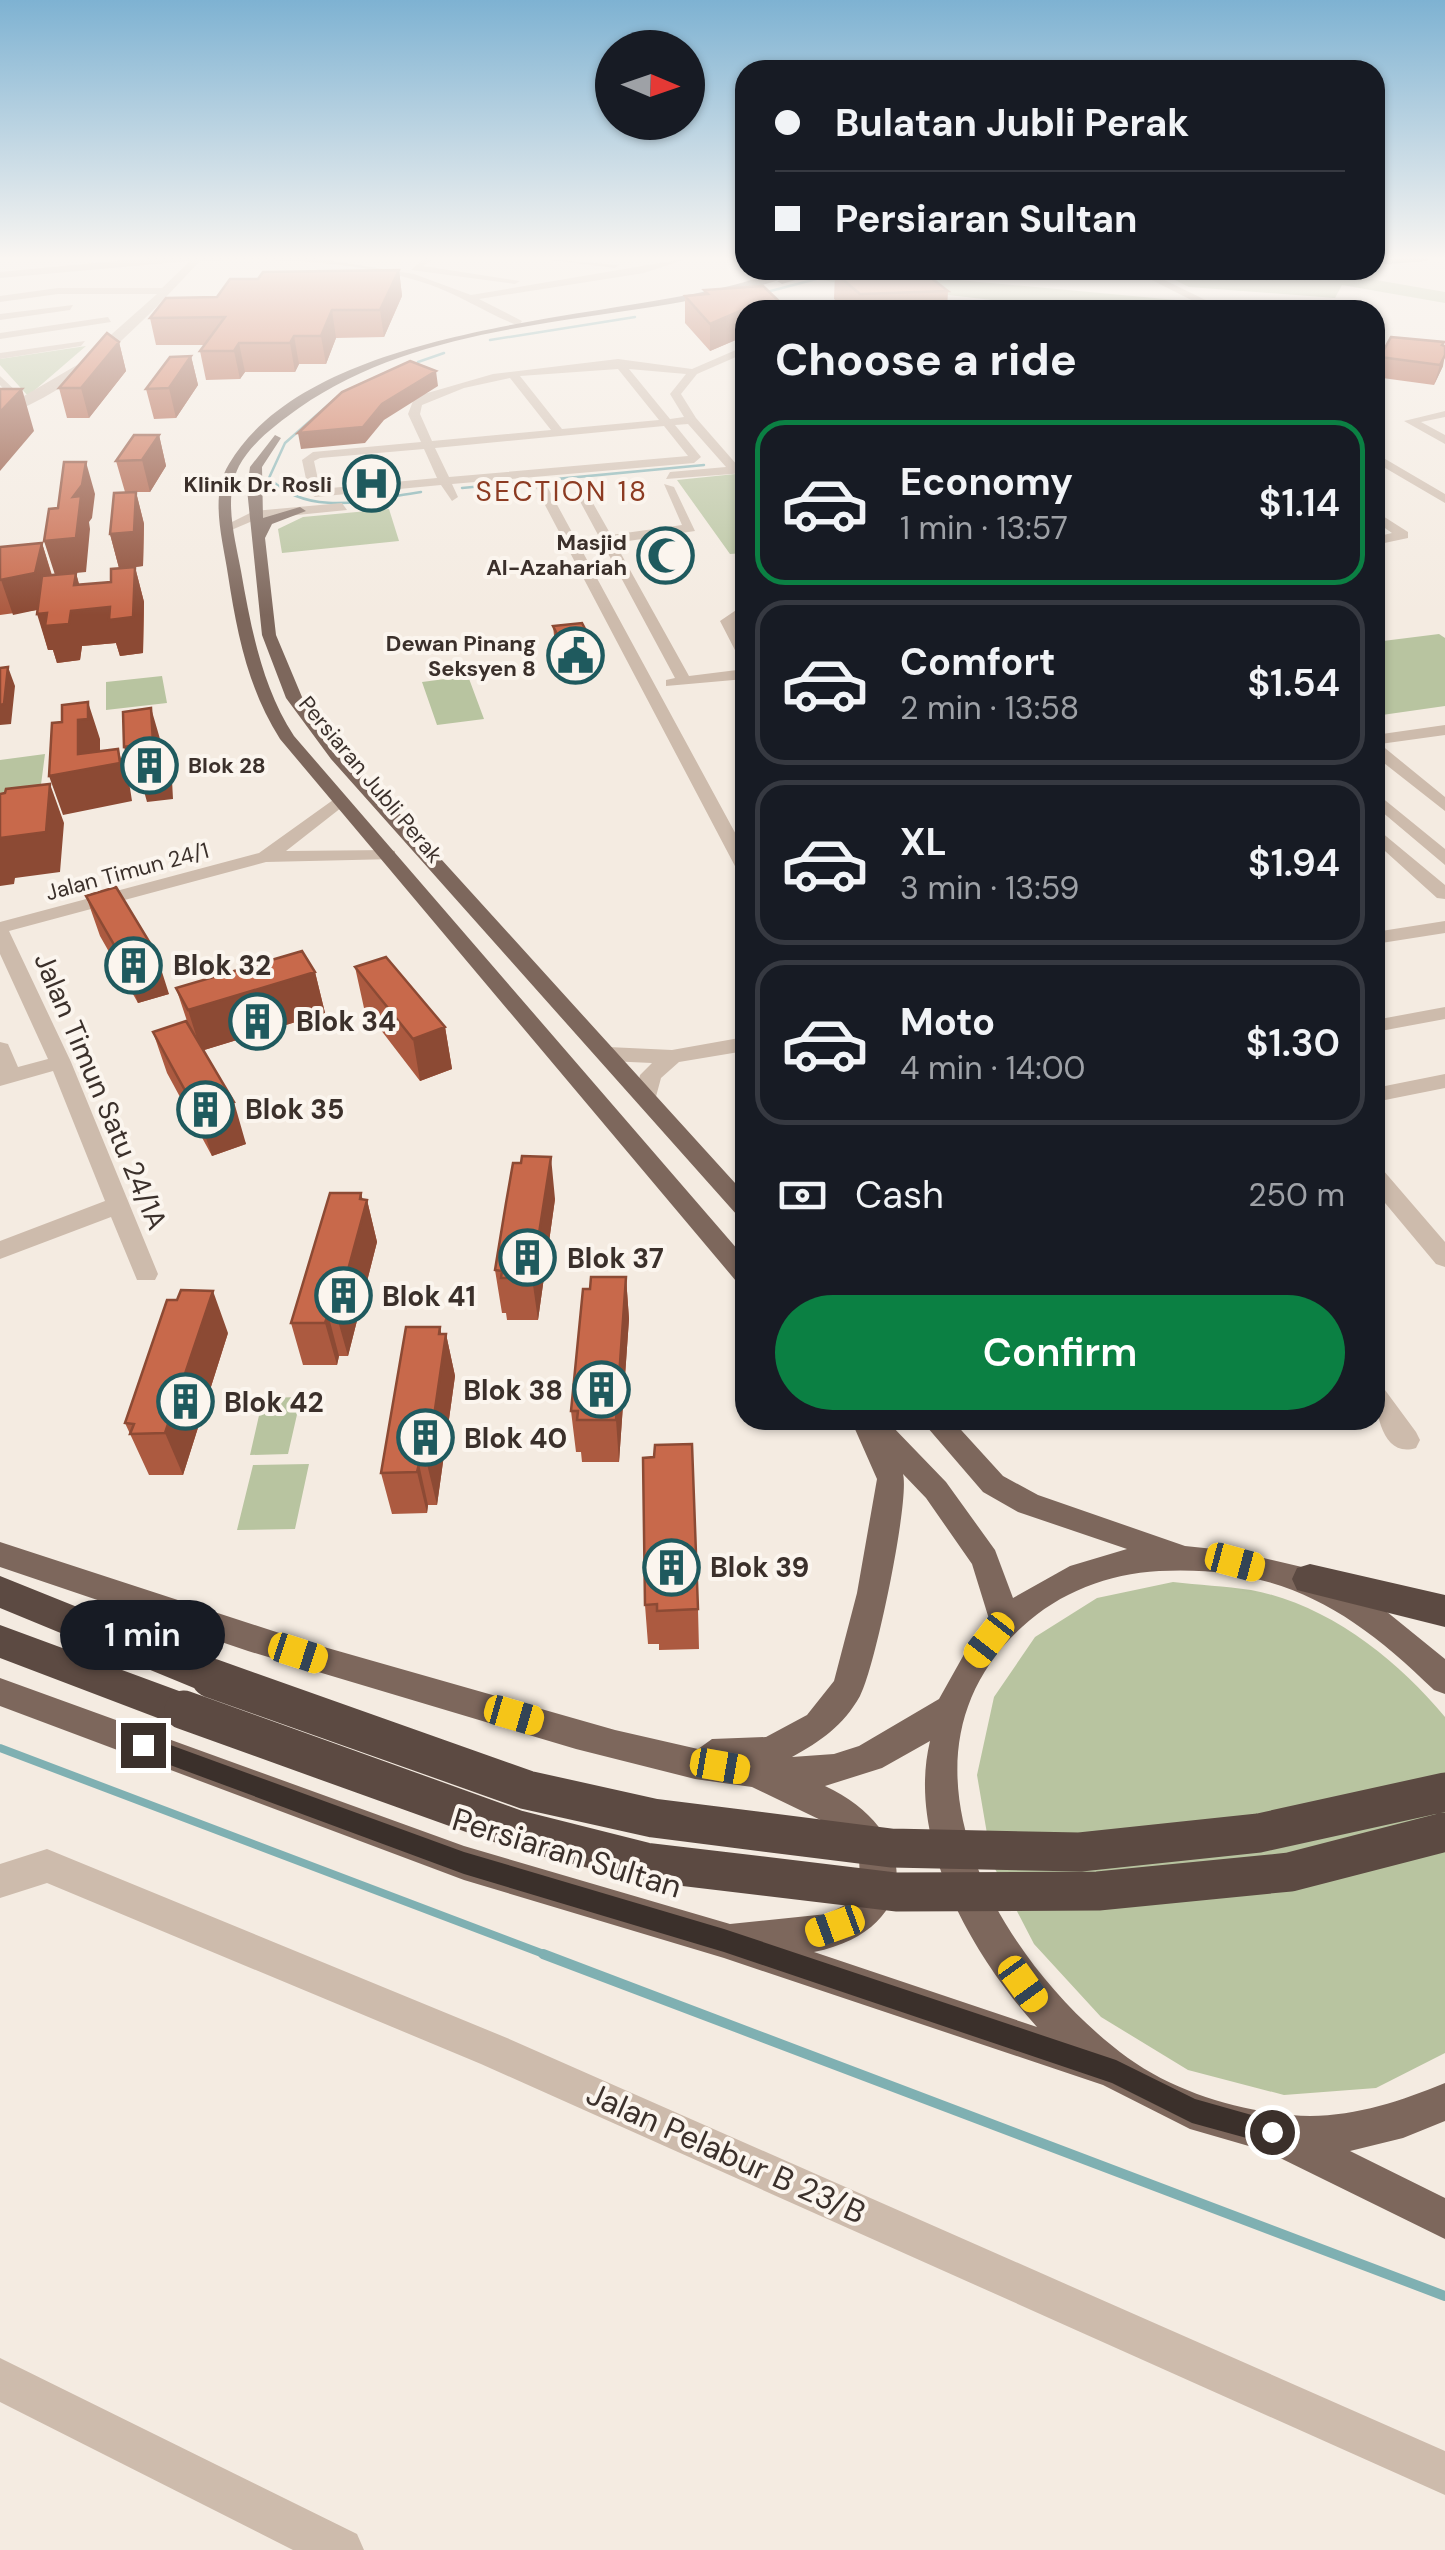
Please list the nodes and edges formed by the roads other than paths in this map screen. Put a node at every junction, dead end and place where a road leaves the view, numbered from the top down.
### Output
1 (69, 377) edge
2 (351, 377) edge
3 (367, 377) edge
4 (436, 377) edge
5 (499, 377) edge
6 (515, 377) edge
7 (630, 377) edge
8 (689, 377) edge
9 (0, 378) edge
10 (456, 386) junction
11 (3, 402) edge
12 (0, 414) edge
13 (1438, 415) edge
14 (690, 420) junction
15 (667, 422) junction
16 (1445, 423) edge
17 (558, 432) junction
18 (1445, 440) edge
19 (429, 444) junction
20 (1385, 464) edge
21 (735, 465) edge
22 (735, 470) edge
23 (668, 487) dead end
24 (542, 488) junction
25 (254, 489) junction
26 (450, 490) junction
27 (581, 492) dead end
28 (488, 494) dead end
29 (470, 495) dead end
30 (434, 499) dead end
31 (1445, 500) edge
32 (362, 505) dead end
33 (300, 511) junction
34 (254, 515) junction
35 (1385, 521) edge
36 (230, 526) junction
37 (607, 540) junction
38 (1385, 540) edge
39 (256, 542) junction
40 (735, 615) edge
41 (735, 636) edge
42 (735, 675) edge
43 (684, 682) junction
44 (648, 686) junction
45 (1445, 730) edge
46 (1385, 739) edge
47 (1385, 756) edge
48 (340, 800) junction
49 (1445, 806) edge
50 (1385, 809) edge
51 (1385, 841) edge
52 (735, 849) edge
53 (388, 855) junction
54 (264, 857) junction
55 (1445, 858) edge
56 (1444, 894) edge
57 (1445, 927) edge
58 (0, 930) edge
59 (1385, 936) edge
60 (1445, 1014) edge
61 (1385, 1024) edge
62 (735, 1046) edge
63 (0, 1049) edge
64 (608, 1054) junction
65 (672, 1058) junction
66 (60, 1062) junction
67 (5, 1078) edge
68 (1440, 1088) edge
69 (1385, 1094) edge
70 (646, 1099) junction
71 (1385, 1188) edge
72 (735, 1198) edge
73 (118, 1205) junction
74 (0, 1250) edge
75 (1445, 1258) edge
76 (735, 1263) edge
77 (146, 1274) dead end
78 (1385, 1411) edge
79 (871, 1430) edge
80 (877, 1430) edge
81 (944, 1430) edge
82 (1406, 1440) dead end
83 (0, 1554) edge
84 (1184, 1556) junction
85 (1310, 1579) junction
86 (0, 1592) edge
87 (1445, 1611) edge
88 (1005, 1620) junction
89 (0, 1641) edge
90 (1445, 1680) edge
91 (0, 1692) edge
92 (952, 1708) junction
93 (657, 1755) junction
94 (751, 1772) junction
95 (1445, 1792) edge
96 (1445, 1832) edge
97 (0, 1881) edge
98 (724, 1940) junction
99 (1116, 2072) junction
100 (1445, 2102) edge
101 (1272, 2132) junction
102 (1445, 2219) edge
103 (0, 2378) edge
104 (1445, 2472) edge
105 (340, 2550) edge

1 - 12 street
2 - 36 main road, Persiaran Jubli Perak
3 - 25 main road, Persiaran Jubli Perak
4 - 10 street
5 - 10 street
6 - 17 street
7 - 15 street
8 - 14 street
9 - 11 street
10 - 19 street
13 - 16 street
13 - 18 street
14 - 15 street
14 - 21 street
15 - 17 street
15 - 26 street
17 - 19 street
19 - 26 street
19 - 26 street
20 - 31 street
22 - 24 street
23 - 37 street
24 - 28 street
24 - 44 street
25 - 33 main road
25 - 34 main road, Persiaran Jubli Perak
26 - 29 street
26 - 30 street
27 - 37 street
32 - 33 street
33 - 34 street
33 - 39 main road
34 - 36 street
34 - 39 main road, Persiaran Jubli Perak
35 - 38 street
36 - 48 main road, Persiaran Jubli Perak
37 - 43 street
39 - 64 main road, Persiaran Jubli Perak
40 - 41 street
42 - 43 street
43 - 44 street
44 - 52 street
45 - 46 street
47 - 49 street
48 - 53 main road, Persiaran Jubli Perak
48 - 54 street
50 - 55 street
51 - 56 street
53 - 54 street
53 - 76 main road, Persiaran Jubli Perak
54 - 58 street, Jalan Timun 24/1
57 - 59 street
58 - 66 street, Jalan Timun Satu 24/1A
60 - 61 street
62 - 65 street
63 - 67 street
64 - 65 street
64 - 70 main road, Persiaran Jubli Perak
65 - 70 street
66 - 67 street
66 - 73 street, Jalan Timun Satu 24/1A
68 - 69 street
70 - 72 main road, Persiaran Jubli Perak
71 - 75 street
73 - 74 street
73 - 77 street, Jalan Timun Satu 24/1A
78 - 82 street
79 - 93 main road
80 - 88 main road
81 - 84 main road
83 - 93 main road
84 - 85 main road
84 - 88 main road
85 - 87 highway
85 - 90 main road
86 - 95 highway, bridge
88 - 92 main road
89 - 96 highway, bridge
91 - 98 main road, Persiaran Sultan
92 - 94 main road
92 - 99 main road
93 - 94 main road
94 - 98 main road
97 - 104 street, Jalan Pelabur B 23/B
98 - 99 main road, Persiaran Sultan
99 - 101 main road
100 - 101 main road
101 - 102 main road
103 - 105 street

